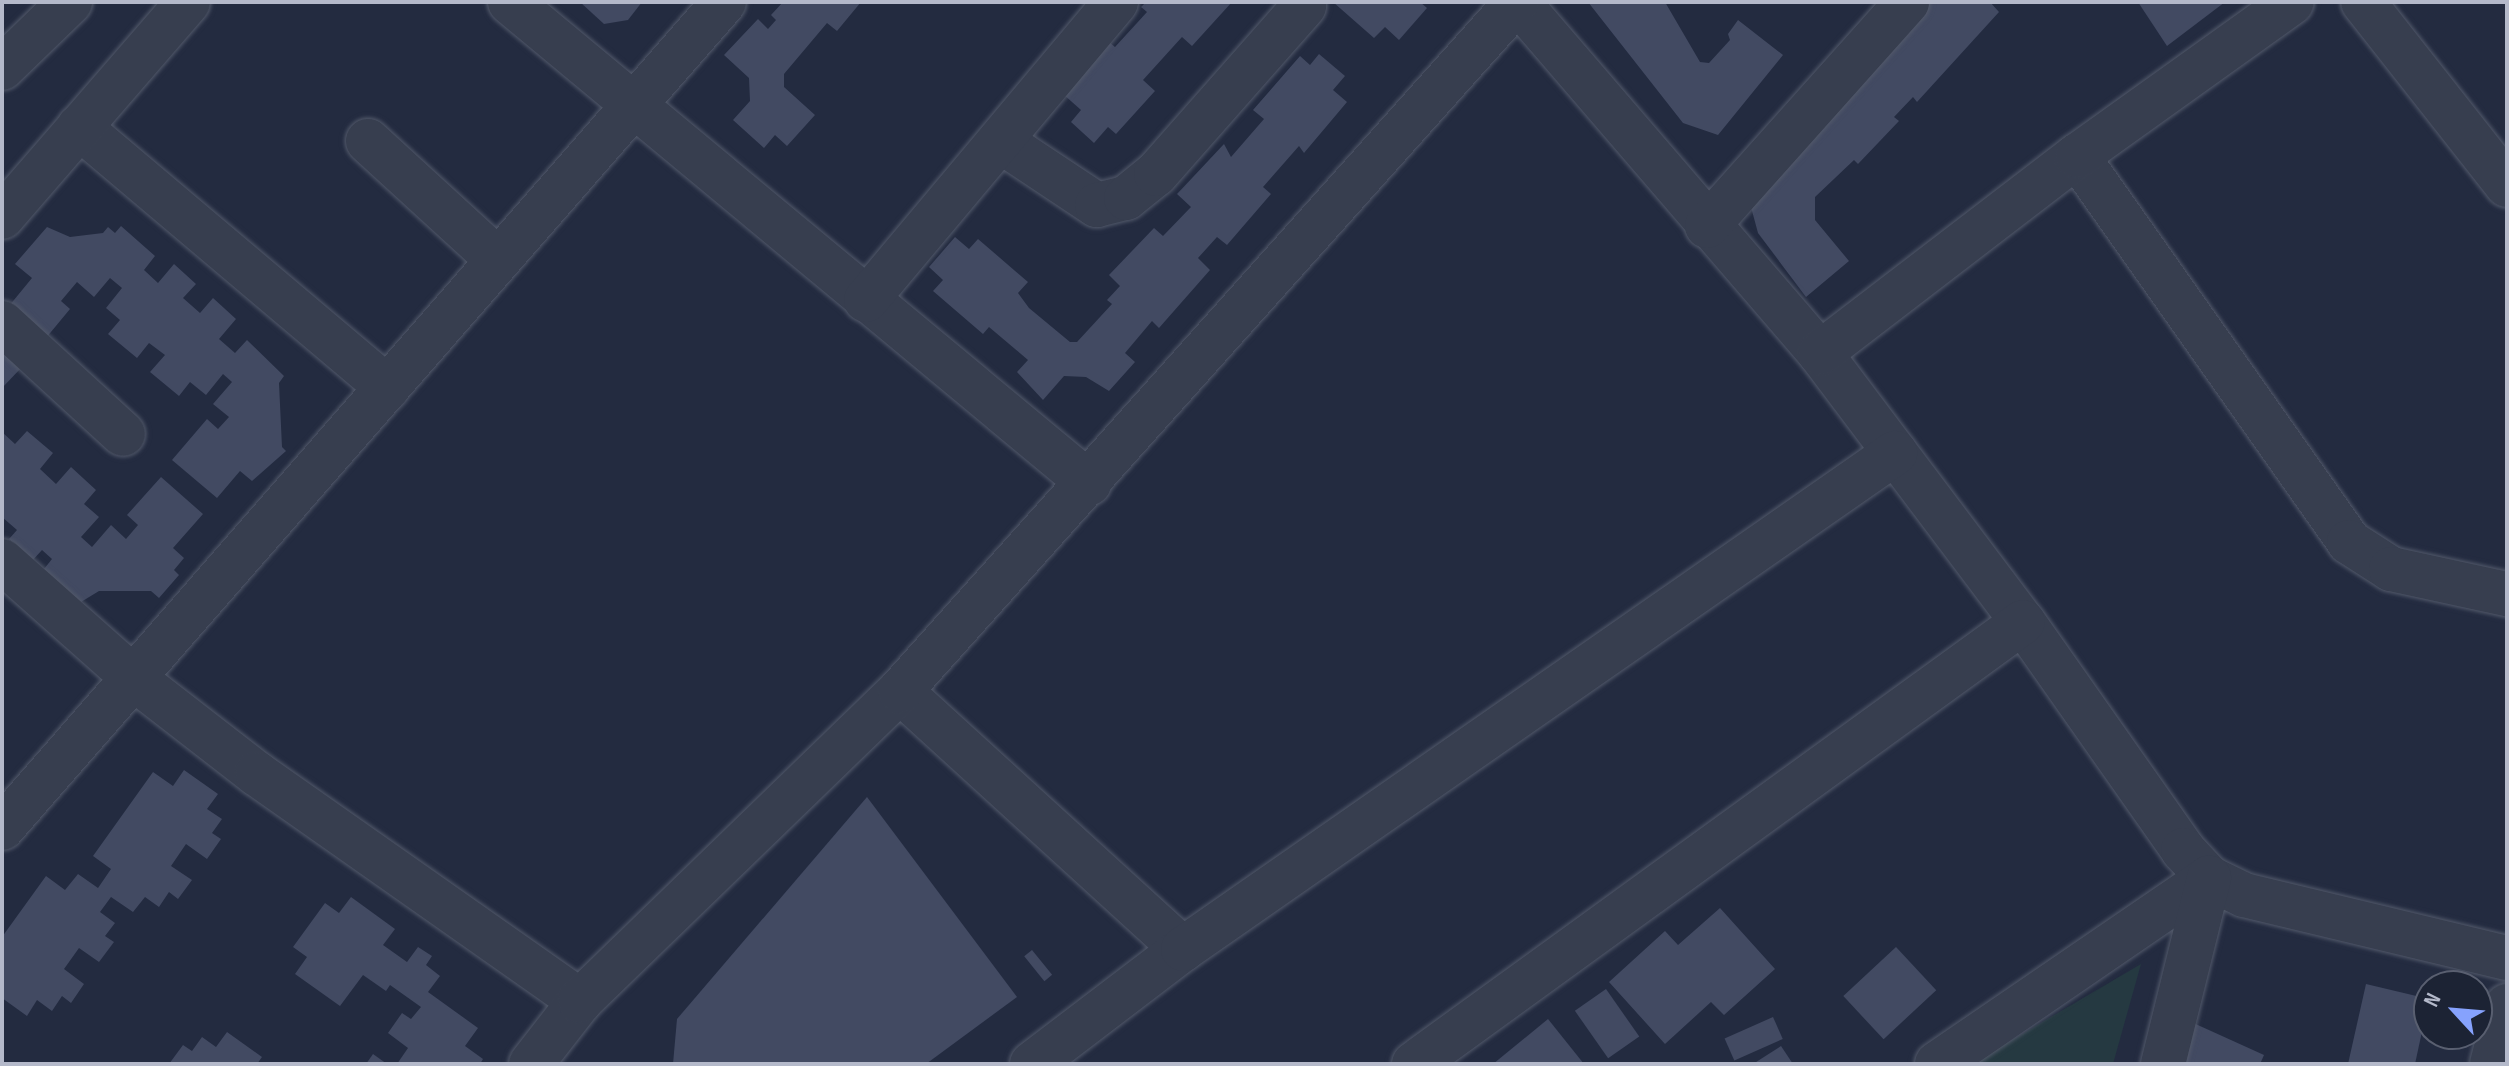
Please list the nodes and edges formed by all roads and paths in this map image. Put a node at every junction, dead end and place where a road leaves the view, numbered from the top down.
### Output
1 (70, 2) edge
2 (188, 2) edge
3 (510, 2) edge
4 (724, 2) edge
5 (1116, 2) edge
6 (1518, 2) edge
7 (1907, 2) edge
8 (2292, 2) edge
9 (2363, 2) edge
10 (1304, 6) dead end
11 (2, 68) edge
12 (632, 105) junction
13 (79, 127) junction
14 (368, 141) dead end
15 (1002, 142) junction
16 (2077, 156) junction
17 (2507, 185) edge
18 (2, 217) edge
19 (1707, 226) junction
20 (498, 260) junction
21 (866, 300) junction
22 (2, 323) edge
23 (1820, 353) junction
24 (388, 388) junction
25 (123, 434) dead end
26 (1895, 453) junction
27 (1089, 483) junction
28 (2, 561) edge
29 (2507, 594) edge
30 (2023, 622) junction
31 (136, 680) junction
32 (900, 691) junction
33 (2, 828) edge
34 (2209, 878) junction
35 (1183, 949) junction
36 (2507, 958) edge
37 (580, 1001) junction
38 (2507, 1006) edge
39 (531, 1064) edge
40 (1032, 1064) edge
41 (1414, 1064) edge
42 (1937, 1064) edge
43 (2163, 1064) edge
44 (2492, 1064) edge

1 - 11 street
2 - 13 street
3 - 12 street
4 - 12 street
5 - 15 street
6 - 19 street
6 - 27 street
7 - 19 street
8 - 16 street
9 - 17 street
10 - 15 street
12 - 20 street
12 - 21 street
13 - 18 street
13 - 24 street
14 - 20 street
15 - 21 street
16 - 23 street
16 - 29 street
19 - 23 street
20 - 24 street
21 - 27 street
22 - 25 street
23 - 26 street
24 - 31 street
26 - 30 street
26 - 35 street
27 - 32 street
28 - 31 street
30 - 34 street
30 - 41 street
31 - 33 street
31 - 37 street
32 - 35 street
32 - 37 street
34 - 36 street
34 - 42 street
34 - 43 street
35 - 40 street
37 - 39 street
38 - 44 street

